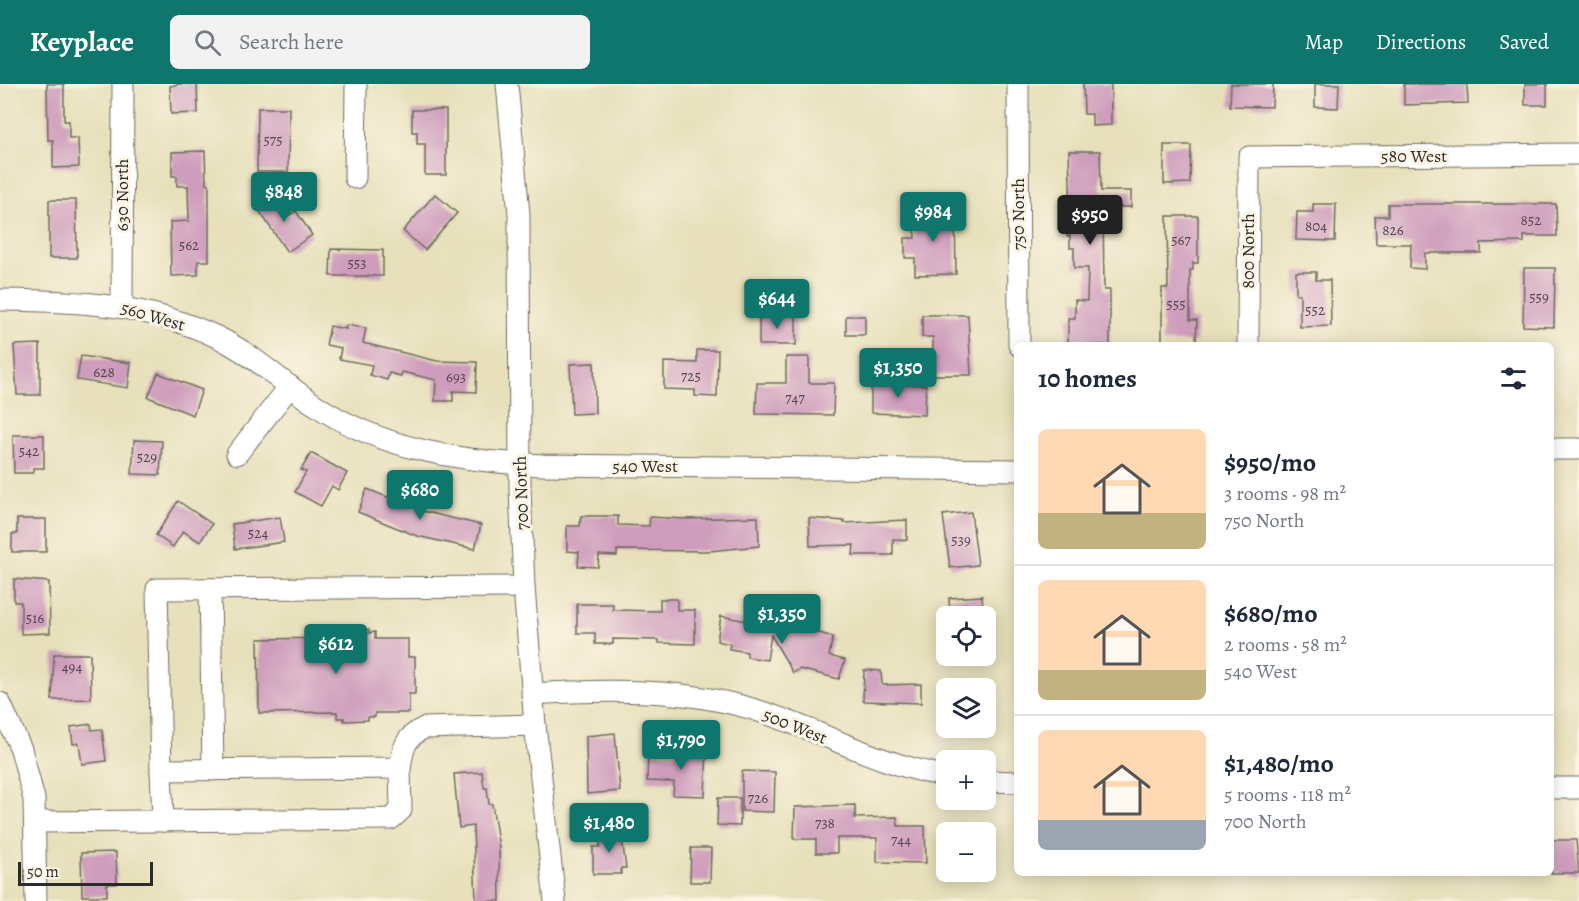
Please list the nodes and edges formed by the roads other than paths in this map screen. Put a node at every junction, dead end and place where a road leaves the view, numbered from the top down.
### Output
1 (123, 84) edge
2 (356, 84) edge
3 (507, 84) edge
4 (1018, 84) edge
5 (1579, 154) edge
6 (1249, 157) joint
7 (355, 178) dead end
8 (0, 300) edge
9 (122, 306) junction
10 (1019, 342) edge
11 (1248, 342) edge
12 (290, 386) junction
13 (1554, 449) edge
14 (1579, 449) edge
15 (237, 454) dead end
16 (520, 464) junction
17 (1014, 470) edge
18 (524, 587) junction
19 (210, 589) junction
20 (532, 694) junction
21 (0, 704) edge
22 (535, 725) junction
23 (400, 768) junction
24 (161, 770) junction
25 (213, 770) junction
26 (936, 774) edge
27 (996, 781) edge
28 (1014, 782) edge
29 (1554, 788) edge
30 (1579, 788) edge
31 (163, 821) junction
32 (35, 822) junction
33 (36, 901) edge
34 (555, 901) edge

1 - 9 street, 630 North
2 - 7 street
3 - 16 street, 700 North
4 - 10 street, 750 North
5 - 6 street, 580 West
6 - 11 street, 800 North
8 - 9 street, 560 West
9 - 12 street, 560 West
12 - 15 street
12 - 16 street, 540 West
13 - 14 street
16 - 17 street, 540 West
16 - 18 street, 700 North
18 - 19 street
18 - 20 street, 700 North
19 - 24 street
19 - 25 street
20 - 22 street, 700 North
20 - 26 street, 500 West
21 - 32 street
22 - 23 street
22 - 34 street, 700 North
23 - 25 street
23 - 31 street
24 - 25 street
24 - 31 street
27 - 28 street
29 - 30 street
31 - 32 street
32 - 33 street

